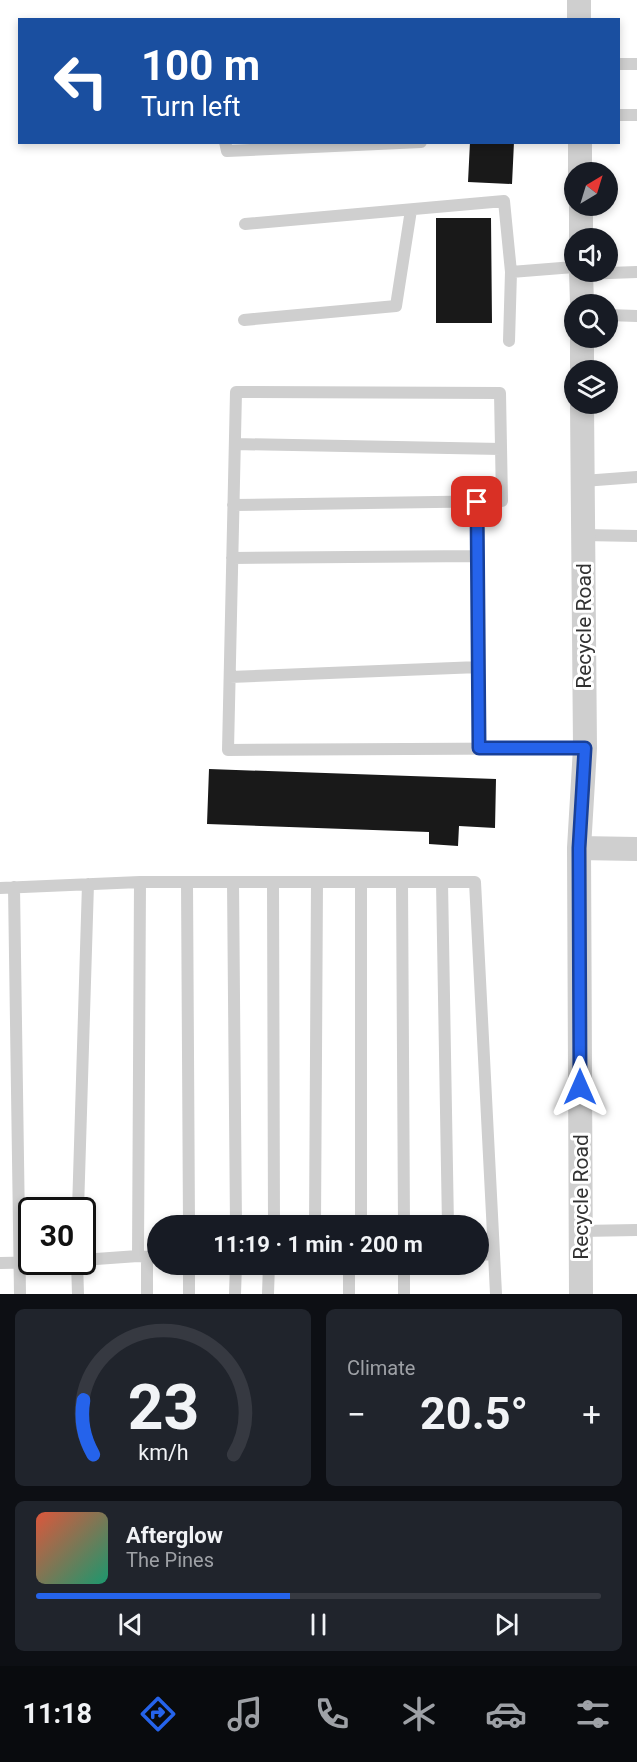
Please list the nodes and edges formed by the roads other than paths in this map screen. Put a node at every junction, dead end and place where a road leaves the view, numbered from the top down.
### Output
1 (620, 64) edge
2 (637, 64) edge
3 (620, 115) edge
4 (637, 115) edge
5 (225, 144) edge
6 (379, 144) edge
7 (580, 144) edge
8 (580, 162) edge
9 (411, 210) junction
10 (245, 224) dead end
11 (564, 271) edge
12 (511, 272) junction
13 (618, 272) edge
14 (637, 272) edge
15 (618, 315) edge
16 (637, 316) edge
17 (244, 320) dead end
18 (509, 341) dead end
19 (582, 414) edge
20 (234, 444) junction
21 (501, 449) junction
22 (637, 477) edge
23 (583, 482) junction
24 (477, 502) junction
25 (234, 505) junction
26 (584, 535) junction
27 (637, 536) edge
28 (478, 556) junction
29 (232, 558) junction
30 (478, 667) junction
31 (230, 677) junction
32 (479, 748) junction
33 (585, 748) junction
34 (579, 848) junction
35 (637, 849) edge
36 (140, 882) junction
37 (187, 882) junction
38 (233, 882) junction
39 (273, 882) junction
40 (317, 882) junction
41 (361, 882) junction
42 (402, 882) junction
43 (442, 882) junction
44 (88, 884) junction
45 (14, 887) junction
46 (0, 888) edge
47 (19, 1197) edge
48 (78, 1197) edge
49 (147, 1215) edge
50 (189, 1215) edge
51 (236, 1215) edge
52 (274, 1215) edge
53 (315, 1215) edge
54 (361, 1215) edge
55 (404, 1215) edge
56 (448, 1215) edge
57 (637, 1230) edge
58 (581, 1231) junction
59 (489, 1254) edge
60 (494, 1254) junction
61 (147, 1257) edge
62 (96, 1259) edge
63 (0, 1263) edge
64 (18, 1263) edge
65 (20, 1275) edge
66 (77, 1275) edge
67 (148, 1275) edge
68 (189, 1275) edge
69 (236, 1275) edge
70 (268, 1275) edge
71 (349, 1275) edge
72 (404, 1275) edge
73 (20, 1294) edge
74 (78, 1294) edge
75 (147, 1294) edge
76 (189, 1294) edge
77 (235, 1294) edge
78 (267, 1294) edge
79 (349, 1294) edge
80 (404, 1294) edge
81 (496, 1294) edge
82 (581, 1294) edge

1 - 2 lane
3 - 4 lane
5 - 6 lane
7 - 8 street
9 - 10 lane
9 - 12 lane
9 - 17 lane
11 - 12 lane
12 - 18 lane
13 - 14 lane
15 - 16 lane
19 - 23 street, Recycle Road
20 - 21 lane
20 - 21 lane
20 - 25 lane
21 - 24 lane
22 - 23 lane
23 - 26 street, Recycle Road
24 - 25 lane
24 - 28 lane
25 - 29 lane
26 - 27 lane
26 - 33 street, Recycle Road
28 - 29 lane
28 - 30 lane
29 - 31 lane
30 - 31 lane
30 - 32 lane
31 - 32 lane
32 - 33 lane
33 - 34 street, Recycle Road
34 - 35 street
34 - 58 street, Recycle Road
36 - 37 lane
36 - 44 lane
36 - 49 lane
37 - 38 lane
37 - 50 lane
38 - 39 lane
38 - 51 lane
39 - 40 lane
39 - 52 lane
40 - 41 lane
40 - 53 lane
41 - 42 lane
41 - 54 lane
42 - 43 lane
42 - 55 lane
43 - 56 lane
43 - 60 lane
44 - 45 lane
44 - 48 lane
45 - 46 lane
45 - 47 lane
57 - 58 lane
58 - 82 street, Recycle Road
59 - 60 lane
60 - 81 lane
61 - 62 lane
63 - 64 lane
65 - 73 lane
66 - 74 lane
67 - 75 lane
68 - 76 lane
69 - 77 lane
70 - 78 lane
71 - 79 lane
72 - 80 lane

